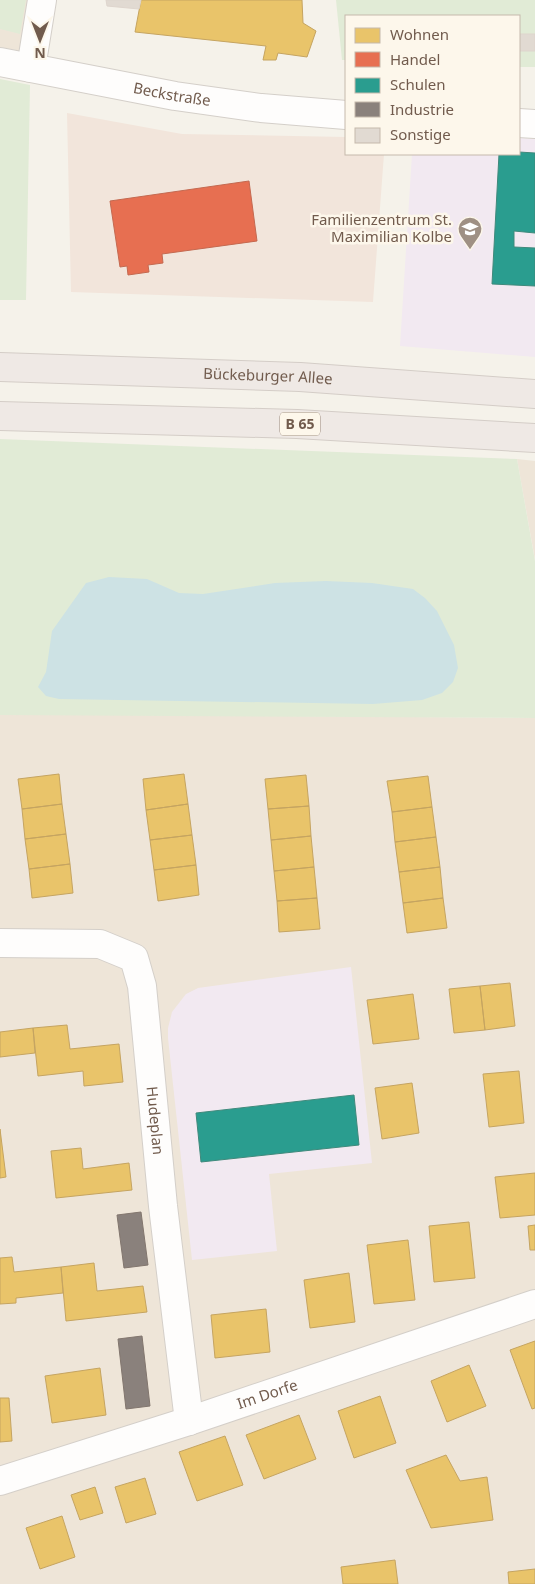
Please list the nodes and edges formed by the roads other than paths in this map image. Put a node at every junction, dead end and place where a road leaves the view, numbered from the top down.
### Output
1 (42, 0) edge
2 (0, 62) edge
3 (32, 68) junction
4 (345, 115) edge
5 (520, 123) edge
6 (535, 124) edge
7 (13, 367) edge
8 (535, 394) edge
9 (0, 416) edge
10 (535, 438) edge
11 (0, 943) edge
12 (535, 1304) edge
13 (189, 1421) junction
14 (0, 1480) edge

1 - 3 street
2 - 3 street, Beckstraße
3 - 4 street, Beckstraße
5 - 6 street
7 - 8 highway, Bückeburger Allee
9 - 10 highway, B 65
11 - 13 street, Hudeplan
12 - 13 street, Im Dorfe
13 - 14 street, Im Dorfe

